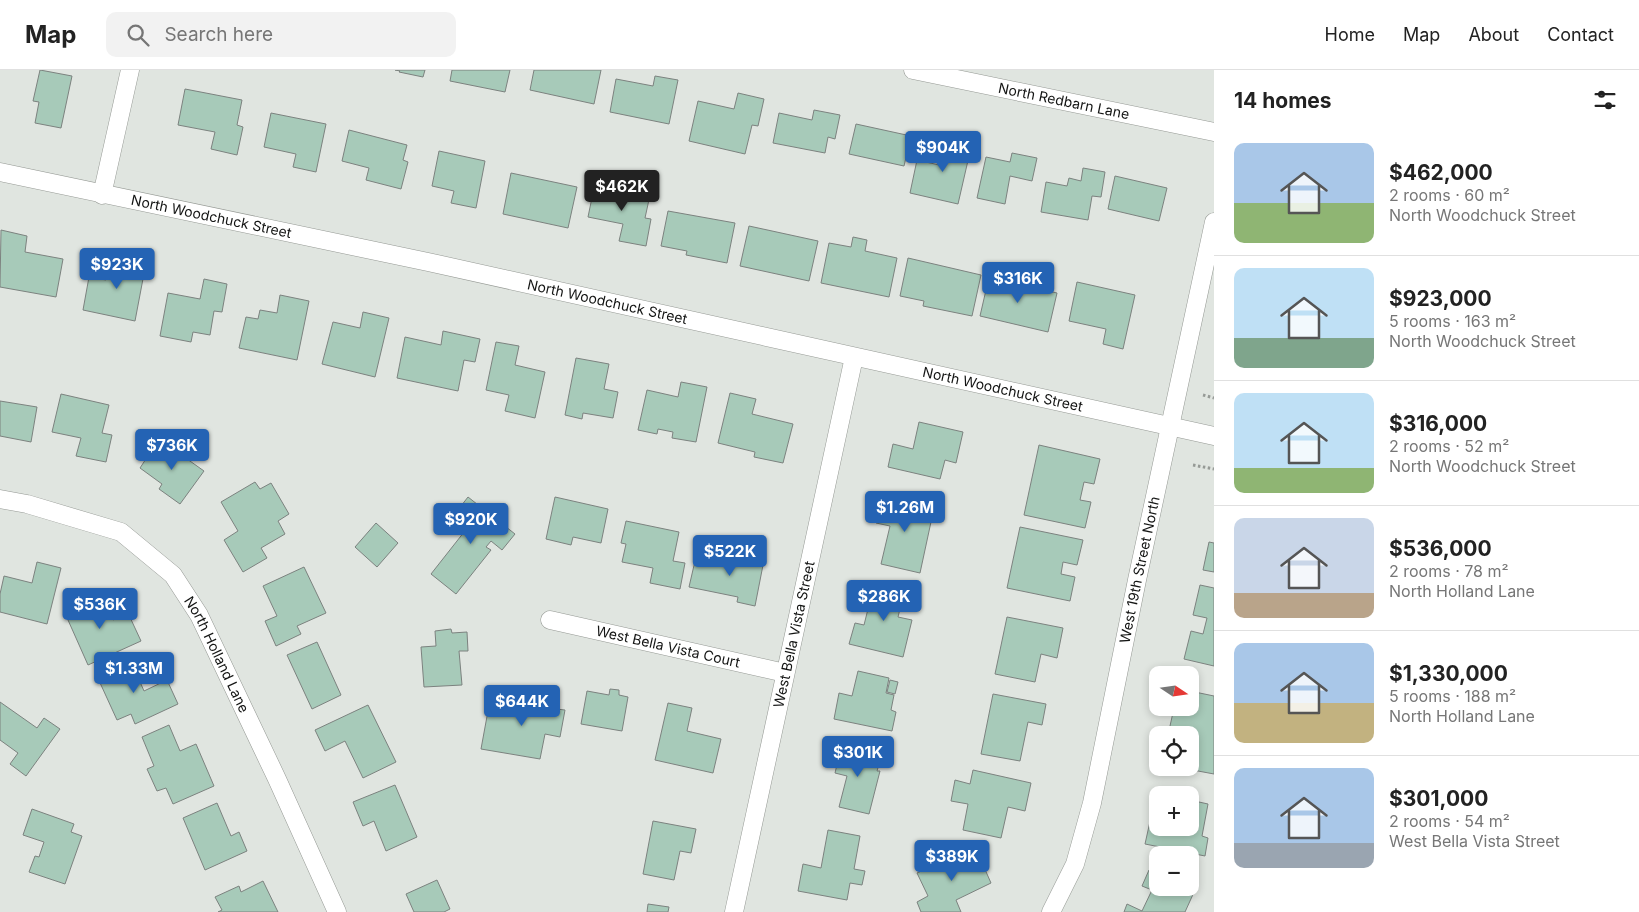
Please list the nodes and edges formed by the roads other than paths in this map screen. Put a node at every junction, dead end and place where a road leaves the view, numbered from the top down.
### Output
1 (130, 70) edge
2 (913, 70) edge
3 (1214, 132) edge
4 (0, 172) edge
5 (102, 195) junction
6 (1214, 222) edge
7 (854, 356) junction
8 (1170, 426) junction
9 (1214, 436) edge
10 (0, 499) edge
11 (550, 620) dead end
12 (785, 673) junction
13 (337, 912) edge
14 (734, 912) edge
15 (1051, 912) edge

1 - 5 street
2 - 3 street, North Redbarn Lane
4 - 5 street, North Woodchuck Street
5 - 7 street, North Woodchuck Street
6 - 8 street, West 19th Street North
7 - 8 street, North Woodchuck Street
7 - 12 street, West Bella Vista Street
8 - 9 street, North Woodchuck Street
8 - 15 street, West 19th Street North
10 - 13 street, North Holland Lane
11 - 12 street, West Bella Vista Court
12 - 14 street, West Bella Vista Street

